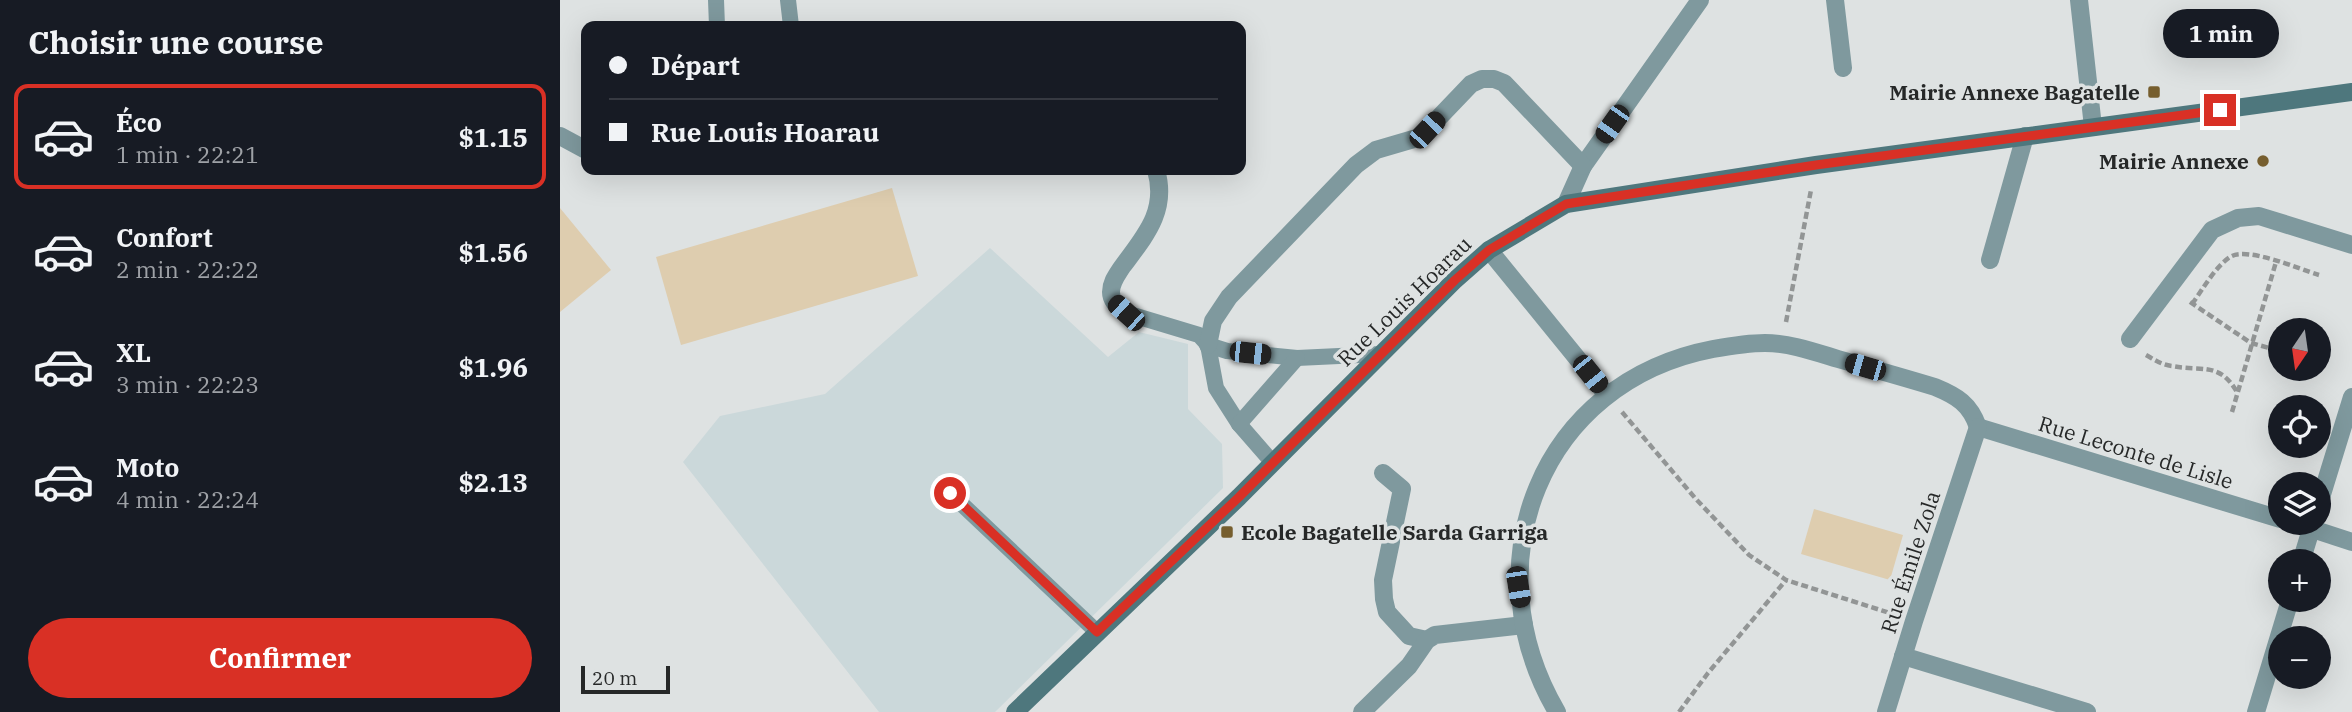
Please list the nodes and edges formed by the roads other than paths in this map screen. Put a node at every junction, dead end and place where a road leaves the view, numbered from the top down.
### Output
1 (716, 0) edge
2 (788, 0) edge
3 (1700, 0) edge
4 (1835, 0) edge
5 (2079, 0) edge
6 (717, 21) edge
7 (790, 21) edge
8 (1843, 68) dead end
9 (2352, 92) edge
10 (2093, 127) junction
11 (560, 136) edge
12 (2025, 136) junction
13 (581, 147) edge
14 (1583, 166) junction
15 (1157, 175) edge
16 (1566, 204) junction
17 (2352, 245) edge
18 (1489, 250) junction
19 (1990, 260) dead end
20 (1126, 313) joint
21 (2130, 340) road end
22 (1208, 345) junction
23 (1381, 354) junction
24 (1297, 358) junction
25 (1607, 395) junction
26 (2352, 397) edge
27 (1239, 424) junction
28 (1978, 428) junction
29 (1273, 463) junction
30 (2329, 472) edge
31 (1383, 473) dead end
32 (950, 493) dead end
33 (2268, 515) edge
34 (2331, 534) edge
35 (2352, 542) edge
36 (2286, 612) edge
37 (1524, 625) junction
38 (1097, 632) junction
39 (1427, 640) junction
40 (1903, 656) junction
41 (1014, 712) edge
42 (1362, 712) edge
43 (1557, 712) edge
44 (1886, 712) edge
45 (2087, 712) edge
46 (2256, 712) edge

1 - 6 lane
2 - 7 lane
3 - 14 street
4 - 8 street
5 - 10 street
9 - 10 main road, Rue Louis Hoarau
10 - 12 main road, Rue Louis Hoarau
11 - 13 street
12 - 16 main road, Rue Louis Hoarau
12 - 19 street
14 - 16 street
14 - 22 street
15 - 20 street
16 - 18 main road, Rue Louis Hoarau
17 - 21 street
18 - 23 main road, Rue Louis Hoarau
18 - 25 street
20 - 22 lane
22 - 24 lane
22 - 27 lane
23 - 24 lane
23 - 29 main road, Rue Louis Hoarau
24 - 27 lane
25 - 28 street
25 - 37 street
26 - 30 street
27 - 29 lane
28 - 33 street, Rue Leconte de Lisle
28 - 40 street, Rue Émile Zola
29 - 38 main road, Rue Louis Hoarau
31 - 39 street
32 - 38 lane
34 - 35 street
36 - 46 street
37 - 39 street
37 - 43 street
38 - 41 main road, Rue Louis Hoarau
39 - 42 street
40 - 44 street, Rue Émile Zola
40 - 45 street

